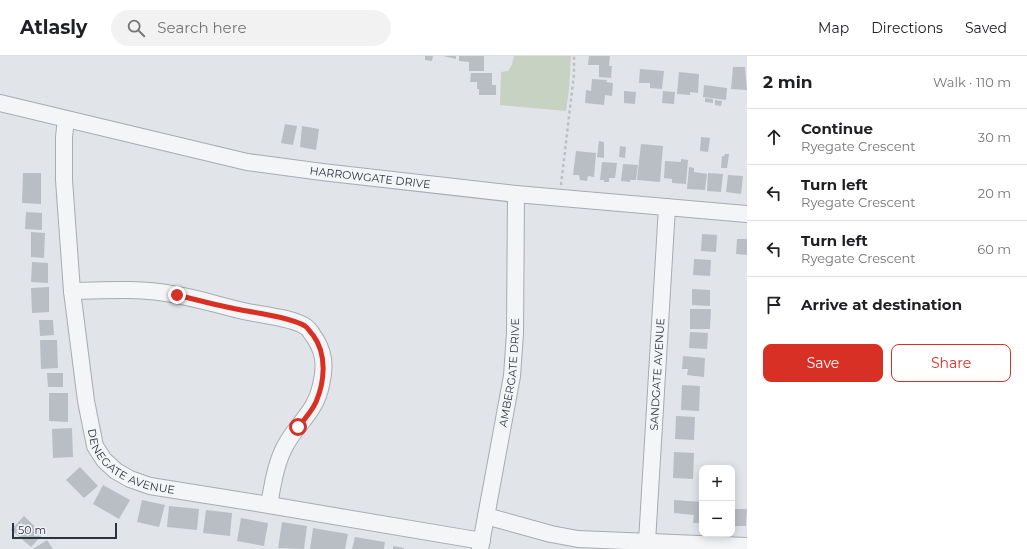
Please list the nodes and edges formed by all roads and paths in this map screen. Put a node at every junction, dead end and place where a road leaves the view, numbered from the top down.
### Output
1 (574, 56) edge
2 (0, 103) edge
3 (66, 119) junction
4 (516, 194) junction
5 (560, 198) junction
6 (667, 207) junction
7 (747, 214) edge
8 (72, 291) junction
9 (269, 505) junction
10 (486, 516) junction
11 (647, 542) junction
12 (481, 545) edge
13 (747, 546) edge

1 - 5 path
2 - 3 street, HARROWGATE DRIVE
3 - 4 street, HARROWGATE DRIVE
3 - 8 street, DENEGATE AVENUE
4 - 5 street, HARROWGATE DRIVE
4 - 10 street, AMBERGATE DRIVE
5 - 6 street, HARROWGATE DRIVE
6 - 7 street, HARROWGATE DRIVE
6 - 11 street, SANDGATE AVENUE
8 - 9 street, DENEGATE AVENUE
8 - 9 street
9 - 12 street, DENEGATE AVENUE
10 - 11 street
10 - 12 street, AMBERGATE DRIVE
11 - 13 street

